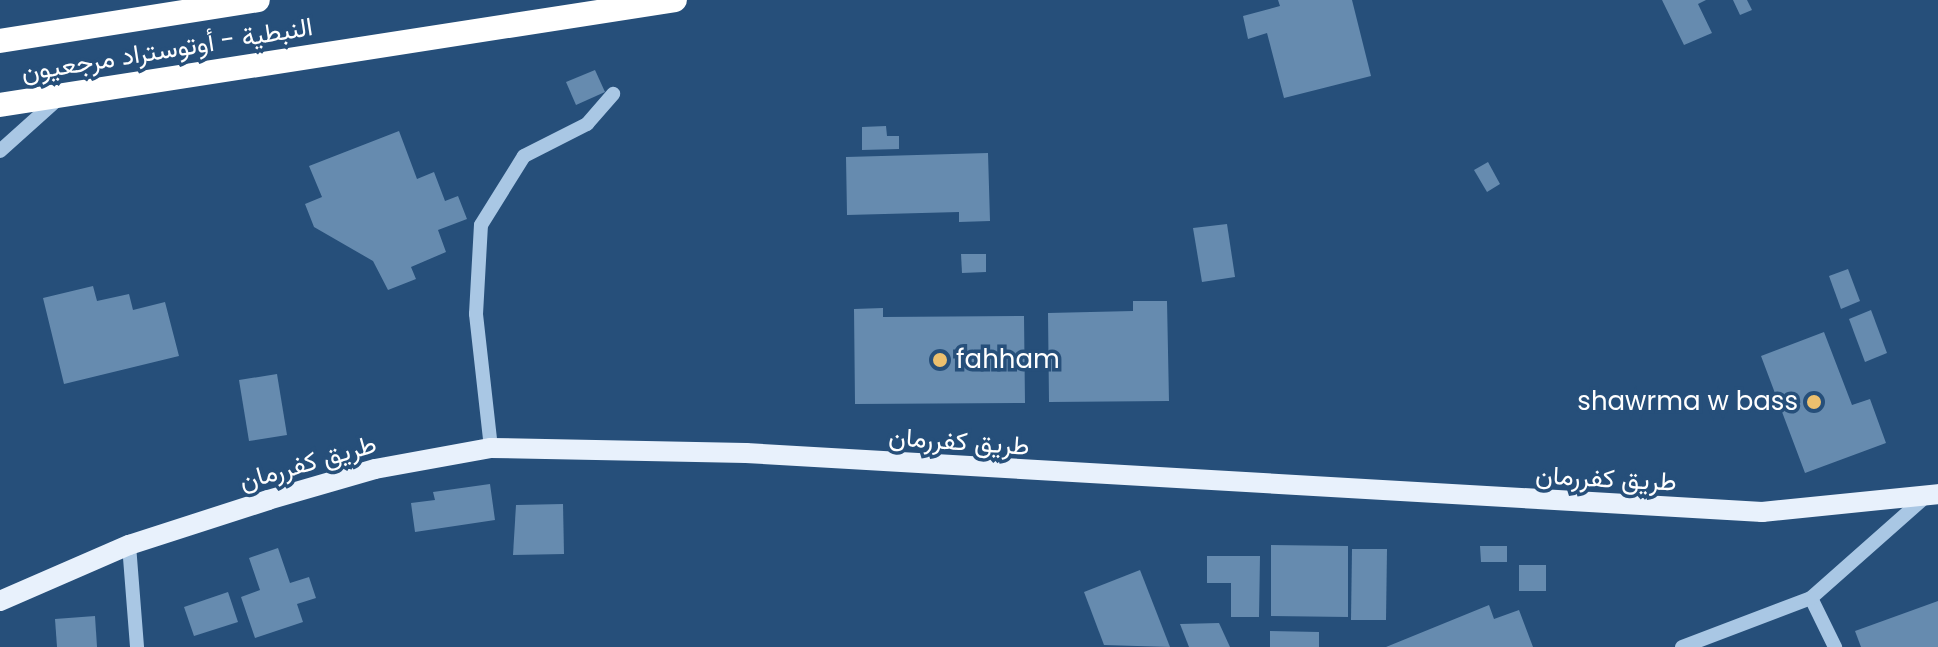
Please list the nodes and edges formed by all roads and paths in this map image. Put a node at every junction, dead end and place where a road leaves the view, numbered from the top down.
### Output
1 (258, 0) edge
2 (675, 0) edge
3 (171, 8) edge
4 (0, 41) edge
5 (64, 94) junction
6 (613, 94) dead end
7 (0, 105) edge
8 (0, 151) edge
9 (491, 448) junction
10 (1931, 496) edge
11 (129, 545) junction
12 (1811, 598) junction
13 (0, 601) edge
14 (137, 647) edge
15 (1682, 647) edge
16 (1835, 647) edge

1 - 3 highway, النبطية - أوتوستراد مرجعيون
2 - 5 highway, النبطية - أوتوستراد مرجعيون
3 - 4 highway, النبطية - أوتوستراد مرجعيون
5 - 7 highway, النبطية - أوتوستراد مرجعيون
5 - 8 street
6 - 9 street
9 - 10 main road, طريق كفررمان
9 - 11 main road, طريق كفررمان
10 - 12 street
11 - 13 main road, طريق كفررمان
11 - 14 street
12 - 15 street
12 - 16 street

